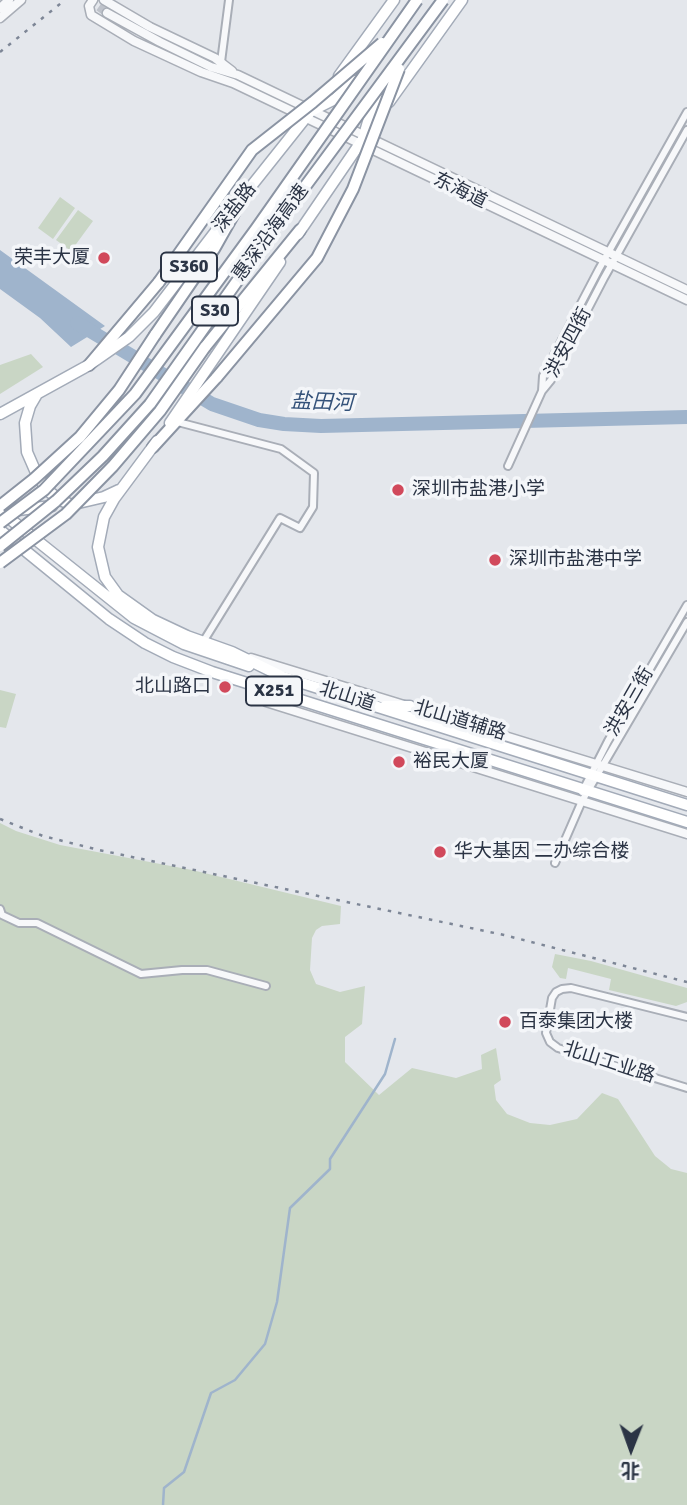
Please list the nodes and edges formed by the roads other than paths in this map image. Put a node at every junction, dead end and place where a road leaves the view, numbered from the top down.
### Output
1 (9, 0) edge
2 (21, 0) edge
3 (93, 0) edge
4 (104, 0) edge
5 (229, 0) edge
6 (387, 0) edge
7 (394, 0) edge
8 (417, 0) edge
9 (443, 0) edge
10 (462, 0) edge
11 (0, 8) edge
12 (107, 13) tunnel mouth
13 (0, 18) edge
14 (395, 32) junction
15 (405, 53) junction
16 (354, 55) junction
17 (220, 62) junction
18 (235, 79) junction
19 (687, 112) edge
20 (310, 114) junction
21 (687, 130) edge
22 (362, 139) junction
23 (245, 194) junction
24 (300, 230) junction
25 (610, 258) junction
26 (687, 290) edge
27 (687, 300) edge
28 (124, 333) junction
29 (89, 365) joint
30 (211, 374) junction
31 (40, 391) junction
32 (0, 414) edge
33 (174, 419) junction
34 (153, 447) joint
35 (508, 466) dead end
36 (123, 488) junction
37 (72, 505) junction
38 (0, 510) edge
39 (0, 523) edge
40 (0, 530) edge
41 (0, 545) edge
42 (0, 563) edge
43 (687, 605) edge
44 (687, 622) edge
45 (203, 642) junction
46 (232, 652) junction
47 (281, 676) junction
48 (253, 685) junction
49 (374, 706) junction
50 (410, 706) junction
51 (600, 764) junction
52 (594, 775) junction
53 (585, 790) junction
54 (687, 793) edge
55 (582, 802) junction
56 (687, 805) edge
57 (687, 822) edge
58 (687, 834) edge
59 (555, 863) dead end
60 (0, 909) edge
61 (266, 986) dead end
62 (687, 1017) edge
63 (687, 1088) edge

1 - 11 street
2 - 13 street
3 - 18 street, 东海道
4 - 17 street, 东海道
5 - 17 street
6 - 16 main road
7 - 16 main road, 深盐路 / S360
8 - 14 highway, 惠深沿海高速 / S30, bridge
8 - 20 main road, 深盐路
9 - 15 highway, 惠深沿海高速 / S30, bridge
9 - 22 main road
10 - 22 main road
12 - 18 street, 东海道
14 - 28 highway, bridge
14 - 39 highway, 惠深沿海高速 / S30, bridge
15 - 30 highway, bridge
15 - 41 highway, 惠深沿海高速 / S30, bridge
16 - 20 main road, 深盐路 / S360
17 - 18 street, 东海道
18 - 20 street, 东海道
19 - 25 street, 洪安四街
20 - 22 street, 东海道
20 - 23 main road, 深盐路 / S360
21 - 25 street, 洪安四街
22 - 24 main road
22 - 25 street, 东海道
23 - 28 main road, 深盐路 / S360
23 - 38 highway, bridge
24 - 30 main road
24 - 42 highway, bridge
25 - 26 street, 东海道
25 - 27 street, 东海道
25 - 35 street, 洪安四街
28 - 29 highway
29 - 31 main road
30 - 33 main road
30 - 33 highway
31 - 32 main road
31 - 37 main road
33 - 34 highway
33 - 45 street
34 - 36 main road
36 - 37 main road
36 - 45 main road
37 - 38 main road
38 - 47 main road, 北山道 / X251
40 - 48 main road, 北山道 / X251
43 - 51 street, 洪安三街
44 - 51 street, 洪安三街
45 - 46 main road
46 - 47 main road
46 - 50 street, 北山道辅路
47 - 49 main road, 北山道 / X251
48 - 53 main road, 北山道 / X251
48 - 55 street, 北山道辅路
49 - 50 main road
49 - 52 main road, 北山道 / X251
50 - 51 street, 北山道辅路
51 - 52 street, 洪安三街
51 - 54 street, 北山道辅路
52 - 53 street, 洪安三街
52 - 56 main road, 北山道 / X251
53 - 55 street, 洪安三街
53 - 57 main road, 北山道 / X251
55 - 58 street, 北山道辅路
55 - 59 street, 洪安三街
60 - 61 street
62 - 63 street, 北山工业路

